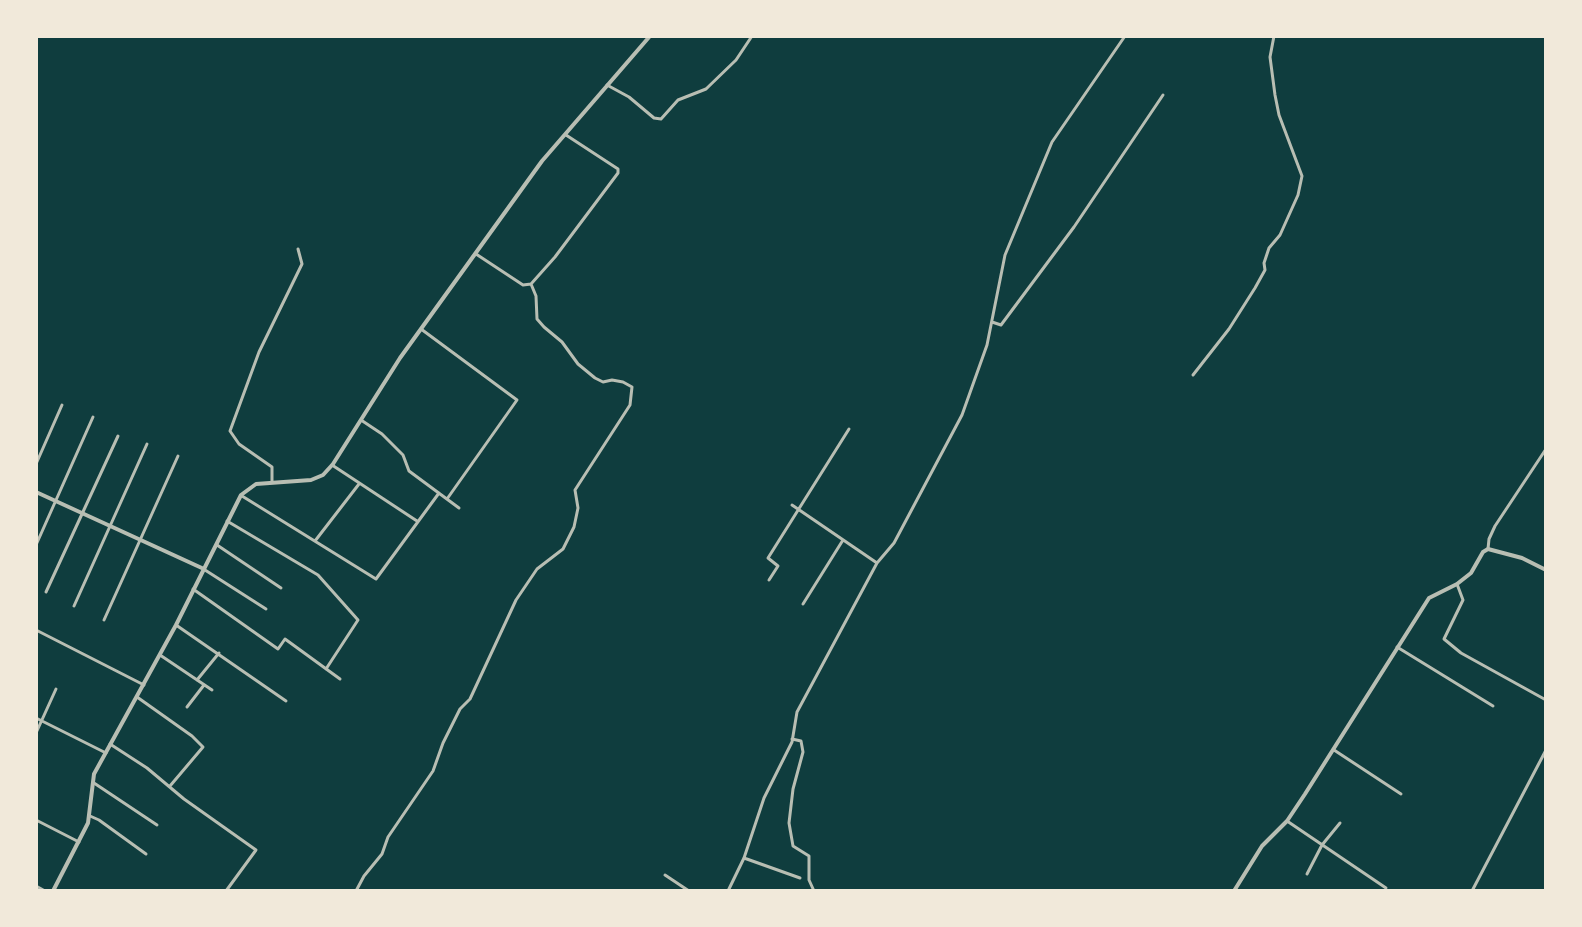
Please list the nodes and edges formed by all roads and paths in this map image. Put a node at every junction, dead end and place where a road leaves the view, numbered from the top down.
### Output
1 (650, 36) edge
2 (752, 36) edge
3 (1125, 36) edge
4 (1274, 36) edge
5 (607, 85) junction
6 (1163, 95) dead end
7 (565, 134) junction
8 (298, 249) dead end
9 (474, 254) junction
10 (531, 284) junction
11 (992, 322) junction
12 (421, 329) junction
13 (1193, 375) dead end
14 (62, 405) dead end
15 (93, 417) dead end
16 (361, 420) junction
17 (849, 429) dead end
18 (118, 436) dead end
19 (147, 444) dead end
20 (1546, 449) edge
21 (178, 456) dead end
22 (36, 464) edge
23 (332, 465) junction
24 (272, 481) junction
25 (359, 484) junction
26 (36, 492) edge
27 (439, 493) junction
28 (241, 495) junction
29 (447, 499) junction
30 (56, 501) junction
31 (792, 505) dead end
32 (459, 508) dead end
33 (798, 510) junction
34 (83, 513) junction
35 (227, 521) junction
36 (417, 521) junction
37 (110, 525) junction
38 (141, 539) junction
39 (843, 540) junction
40 (315, 541) junction
41 (36, 545) edge
42 (216, 545) junction
43 (1488, 549) junction
44 (877, 563) junction
45 (204, 569) junction
46 (1546, 570) edge
47 (769, 580) dead end
48 (1457, 584) junction
49 (281, 588) dead end
50 (193, 589) junction
51 (46, 592) dead end
52 (803, 604) dead end
53 (74, 606) dead end
54 (266, 609) dead end
55 (104, 620) dead end
56 (176, 625) junction
57 (36, 630) edge
58 (1397, 647) junction
59 (219, 653) junction
60 (160, 655) junction
61 (326, 669) junction
62 (340, 679) dead end
63 (197, 680) junction
64 (144, 685) junction
65 (204, 685) junction
66 (56, 689) dead end
67 (212, 690) dead end
68 (137, 697) junction
69 (1546, 700) edge
70 (286, 701) dead end
71 (1493, 706) dead end
72 (187, 707) dead end
73 (36, 718) edge
74 (42, 721) junction
75 (36, 733) edge
76 (792, 739) junction
77 (110, 744) junction
78 (1334, 750) junction
79 (1546, 750) edge
80 (106, 753) junction
81 (92, 783) junction
82 (170, 786) junction
83 (1401, 794) dead end
84 (89, 816) junction
85 (36, 820) edge
86 (1287, 821) junction
87 (1340, 823) dead end
88 (157, 825) dead end
89 (79, 842) junction
90 (1322, 845) junction
91 (146, 854) dead end
92 (744, 858) junction
93 (1307, 874) dead end
94 (665, 875) dead end
95 (800, 878) dead end
96 (36, 886) edge
97 (1386, 888) dead end
98 (729, 890) edge
99 (45, 891) edge
100 (53, 891) edge
101 (226, 891) edge
102 (356, 891) edge
103 (689, 891) edge
104 (736, 891) edge
105 (814, 891) edge
106 (1234, 891) edge
107 (1472, 891) edge

1 - 5 street
2 - 5 street
3 - 11 street
4 - 13 street
5 - 7 street
6 - 11 street
7 - 9 street
7 - 10 street
8 - 24 street
9 - 10 street
9 - 12 street
10 - 102 street
11 - 44 street
12 - 16 street
12 - 29 street
14 - 22 street
15 - 30 street
16 - 23 street
16 - 27 street
17 - 33 street
18 - 34 street
19 - 37 street
20 - 43 street
21 - 38 street
23 - 24 street
23 - 25 street
24 - 28 street
25 - 36 street
25 - 40 street
26 - 30 street
27 - 29 street
27 - 36 street
28 - 35 street
28 - 40 street
29 - 32 street
30 - 34 street
30 - 41 street
31 - 33 street
33 - 39 street
33 - 47 street
34 - 37 street
34 - 51 street
35 - 42 street
35 - 61 street
36 - 40 street
37 - 38 street
37 - 53 street
38 - 45 street
38 - 55 street
39 - 44 street
39 - 52 street
42 - 45 street
42 - 49 street
43 - 46 street
43 - 48 street
44 - 76 street
45 - 50 street
45 - 54 street
48 - 58 street
48 - 69 street
50 - 56 street
50 - 61 street
56 - 59 street
56 - 60 street
57 - 64 street
58 - 71 street
58 - 78 street
59 - 63 street
59 - 70 street
60 - 63 street
60 - 64 street
61 - 62 street
63 - 65 street
64 - 68 street
65 - 67 street
65 - 72 street
66 - 74 street
68 - 77 street
68 - 82 street
73 - 74 street
74 - 75 street
74 - 80 street
76 - 92 street
76 - 105 street
77 - 80 street
77 - 82 street
78 - 83 street
78 - 86 street
79 - 107 street
80 - 81 street
81 - 84 street
81 - 88 street
82 - 101 street
84 - 89 street
84 - 91 street
85 - 89 street
86 - 90 street
86 - 106 street
87 - 90 street
89 - 100 street
90 - 93 street
90 - 97 street
92 - 95 street
92 - 98 street
94 - 103 street
96 - 99 street
98 - 104 street

